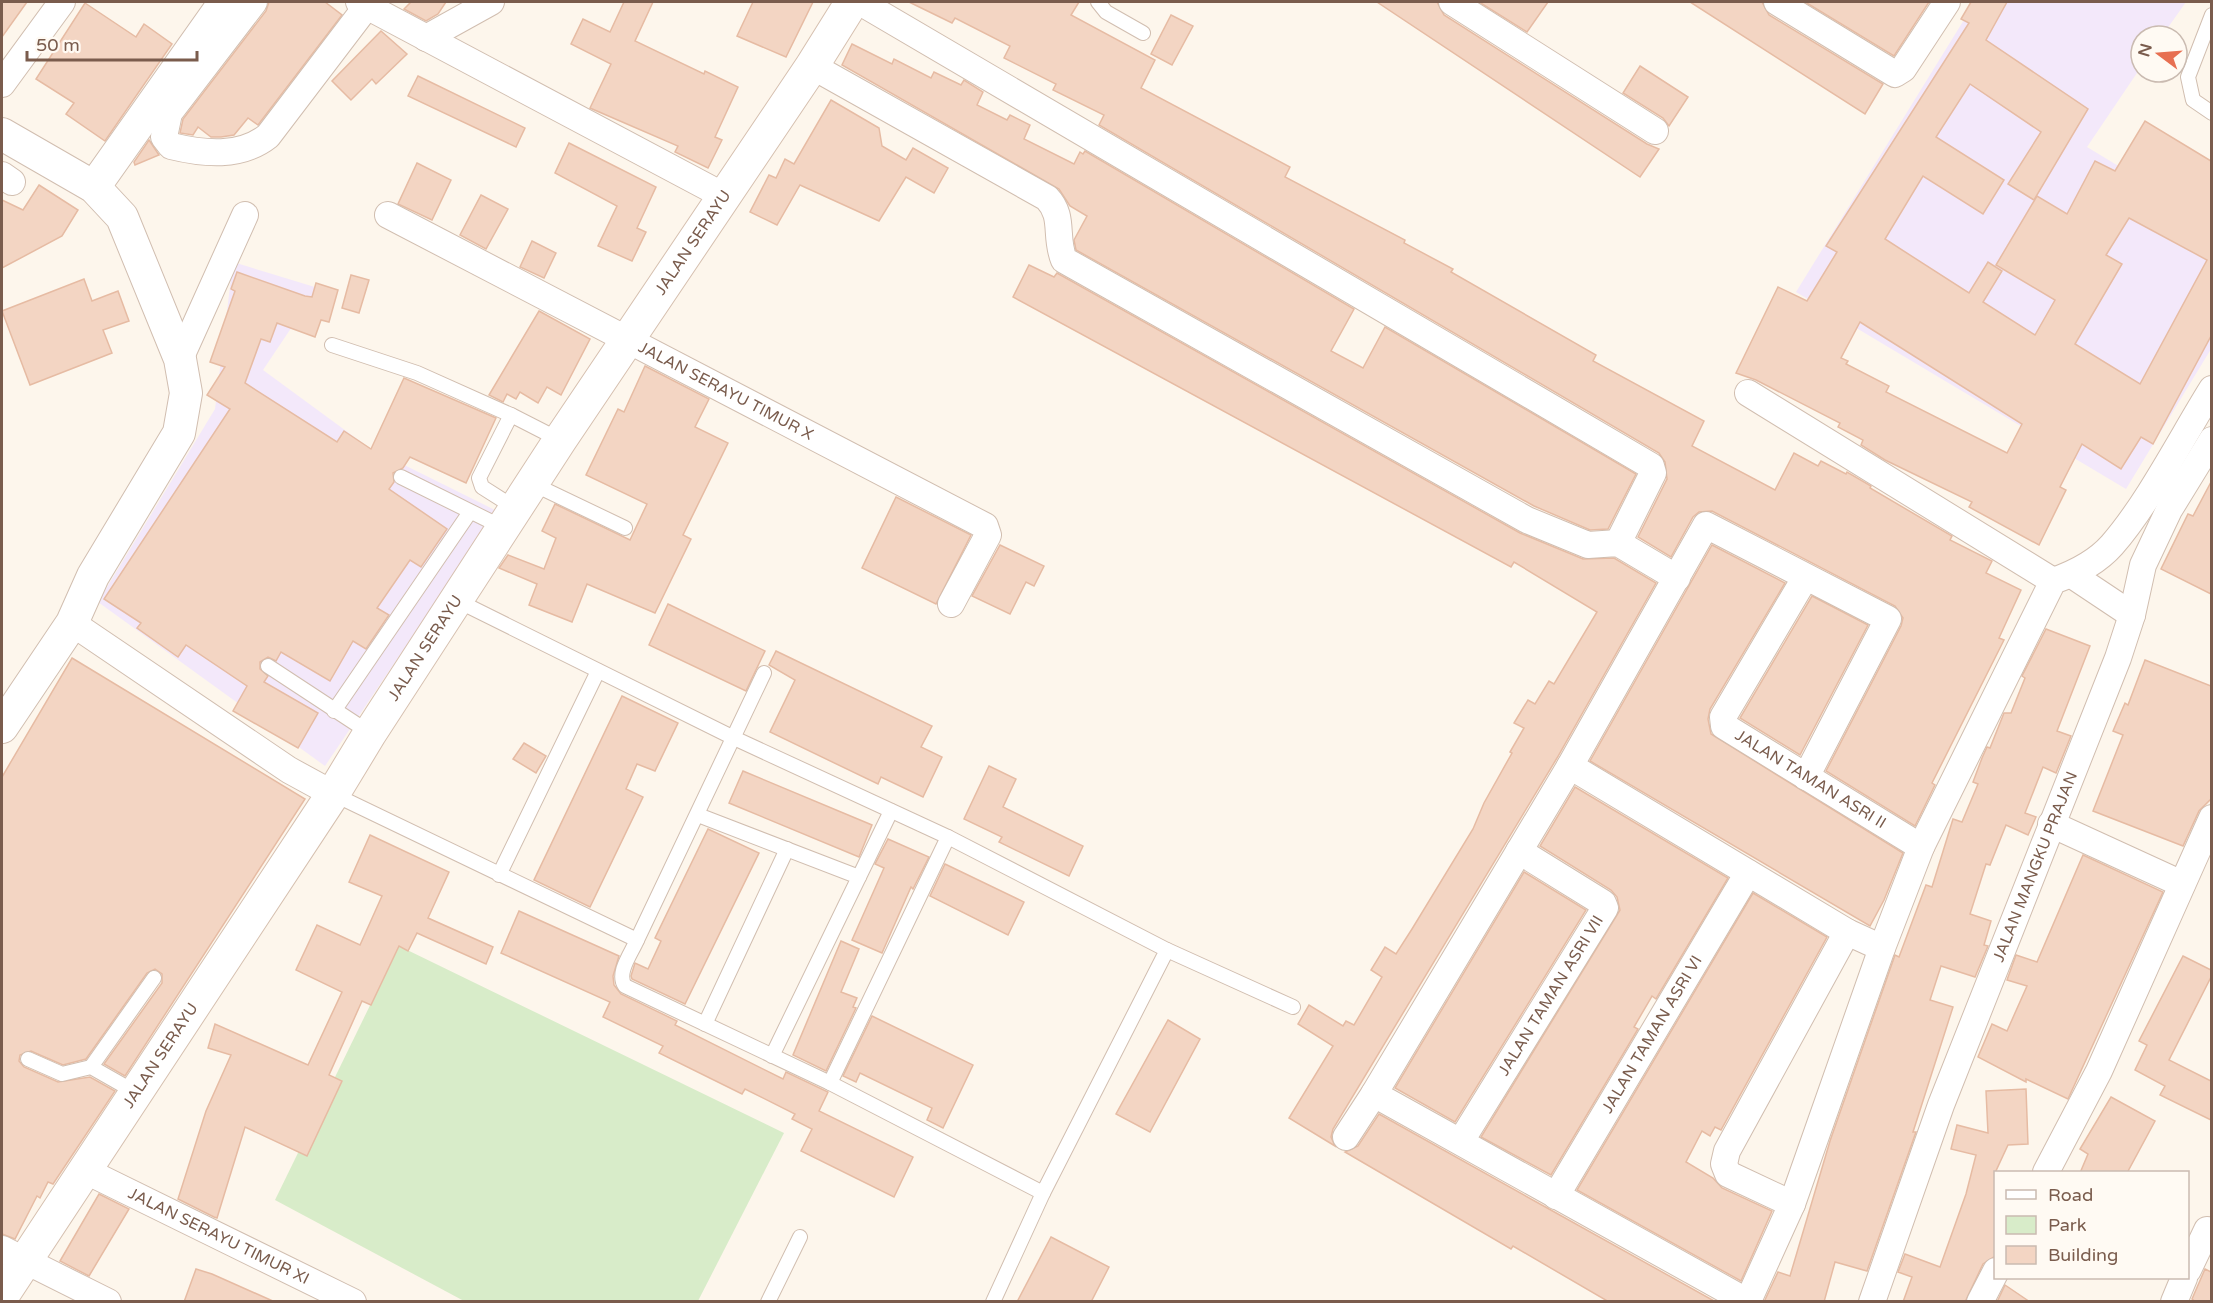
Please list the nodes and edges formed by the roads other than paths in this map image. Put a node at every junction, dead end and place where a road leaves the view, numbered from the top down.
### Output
1 (62, 2) edge
2 (225, 2) edge
3 (254, 2) edge
4 (491, 2) edge
5 (852, 2) edge
6 (860, 2) edge
7 (1098, 2) edge
8 (1452, 2) edge
9 (1777, 2) edge
10 (1947, 2) edge
11 (365, 3) edge
12 (2211, 15) edge
13 (1143, 33) dead end
14 (439, 45) junction
15 (812, 66) junction
16 (2, 84) edge
17 (2211, 114) edge
18 (1655, 132) dead end
19 (2, 134) edge
20 (98, 191) junction
21 (724, 196) junction
22 (245, 215) dead end
23 (388, 215) dead end
24 (628, 339) junction
25 (332, 345) dead end
26 (180, 359) junction
27 (2211, 389) edge
28 (1748, 393) dead end
29 (511, 415) junction
30 (560, 440) junction
31 (2211, 441) edge
32 (401, 477) dead end
33 (518, 507) junction
34 (470, 512) junction
35 (625, 528) dead end
36 (1618, 543) junction
37 (1677, 578) junction
38 (1805, 578) junction
39 (2063, 578) junction
40 (456, 600) junction
41 (951, 604) dead end
42 (2132, 615) junction
43 (72, 623) junction
44 (268, 666) dead end
45 (598, 671) junction
46 (764, 673) dead end
47 (334, 711) junction
48 (2, 727) edge
49 (370, 733) junction
50 (734, 738) junction
51 (1570, 766) junction
52 (1806, 777) junction
53 (333, 794) junction
54 (891, 811) junction
55 (698, 815) junction
56 (2211, 818) edge
57 (2051, 824) junction
58 (948, 837) junction
59 (1921, 847) junction
60 (787, 849) junction
61 (1519, 851) junction
62 (1748, 873) junction
63 (499, 875) junction
64 (859, 877) junction
65 (2182, 884) junction
66 (1847, 932) junction
67 (637, 940) junction
68 (1882, 948) junction
69 (1167, 950) junction
70 (154, 978) dead end
71 (1293, 1007) dead end
72 (705, 1024) junction
73 (772, 1056) junction
74 (28, 1059) dead end
75 (91, 1067) junction
76 (830, 1083) junction
77 (135, 1092) junction
78 (1374, 1094) junction
79 (1346, 1137) dead end
80 (1461, 1141) junction
81 (84, 1170) junction
82 (2047, 1171) edge
83 (1043, 1192) junction
84 (1556, 1196) junction
85 (1792, 1204) junction
86 (2206, 1230) dead end
87 (800, 1237) dead end
88 (13, 1254) edge
89 (2189, 1266) edge
90 (1994, 1273) edge
91 (2184, 1279) edge
92 (2, 1296) edge
93 (1748, 1301) edge
94 (108, 1302) edge
95 (354, 1302) edge
96 (768, 1302) edge
97 (993, 1302) edge
98 (1872, 1302) edge
99 (1980, 1302) edge
100 (2174, 1302) edge

1 - 16 street
2 - 20 street
3 - 11 street
4 - 14 street
5 - 15 main road, JALAN SERAYU
6 - 36 street
7 - 13 lane
8 - 18 street
9 - 10 street
11 - 14 street
12 - 17 lane
14 - 21 street
15 - 21 main road, JALAN SERAYU
15 - 36 street
19 - 20 street
20 - 26 street
21 - 24 main road, JALAN SERAYU
22 - 26 street
23 - 24 street, JALAN SERAYU TIMUR X
24 - 30 main road, JALAN SERAYU
24 - 41 street, JALAN SERAYU TIMUR X
25 - 29 lane
26 - 43 street
27 - 39 street
28 - 39 street
29 - 30 lane
29 - 33 lane
30 - 33 main road, JALAN SERAYU
31 - 42 street, JALAN MANGKU PRAJAN
32 - 34 lane
33 - 34 lane
33 - 35 lane
33 - 40 main road, JALAN SERAYU
34 - 47 lane
36 - 37 street
37 - 38 street
37 - 51 street
38 - 52 street, JALAN TAMAN ASRI II
38 - 52 street
39 - 42 street
39 - 59 street
40 - 45 lane
40 - 49 main road, JALAN SERAYU
42 - 57 street, JALAN MANGKU PRAJAN
43 - 48 street
43 - 53 street
44 - 47 lane
45 - 50 lane
45 - 63 lane
46 - 50 lane
47 - 49 lane
49 - 53 main road, JALAN SERAYU
50 - 54 lane
50 - 55 lane
51 - 61 street
51 - 62 street
52 - 59 street, JALAN TAMAN ASRI II
53 - 63 lane
53 - 77 main road, JALAN SERAYU
54 - 58 lane
54 - 64 lane
55 - 60 lane
55 - 67 lane
56 - 65 street
57 - 65 street
57 - 98 street, JALAN MANGKU PRAJAN
58 - 69 lane
58 - 76 lane
59 - 68 street
60 - 64 lane
60 - 72 lane
61 - 78 street
61 - 80 street, JALAN TAMAN ASRI VII
62 - 66 street
62 - 84 street, JALAN TAMAN ASRI VI
63 - 67 lane
64 - 73 lane
65 - 82 street
66 - 68 street
66 - 85 street
67 - 72 lane
68 - 85 street
69 - 71 lane
69 - 83 lane
70 - 75 lane
72 - 73 lane
73 - 76 lane
74 - 75 lane
75 - 77 lane
76 - 83 lane
77 - 81 main road, JALAN SERAYU
78 - 79 street
78 - 80 street
80 - 84 street
81 - 88 main road, JALAN SERAYU
81 - 95 street, JALAN SERAYU TIMUR XI
83 - 97 lane
84 - 93 street
85 - 93 street
86 - 89 street
87 - 96 lane
88 - 92 main road, JALAN SERAYU
88 - 94 street
90 - 99 street
91 - 100 street

